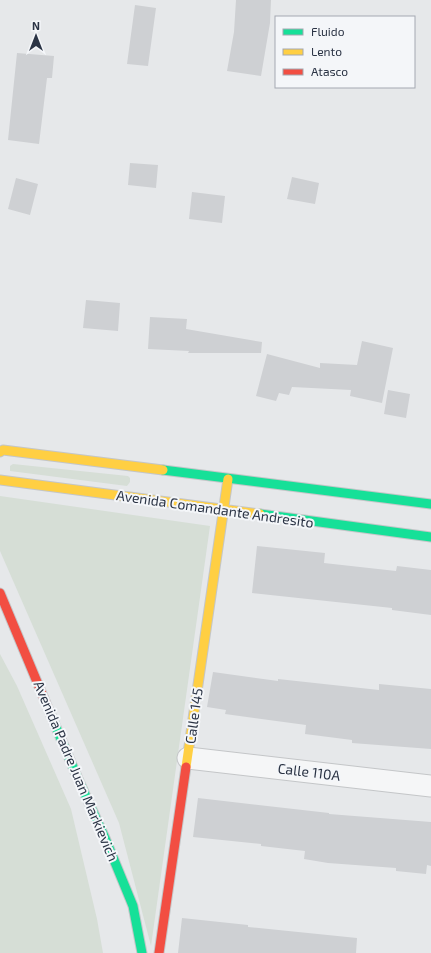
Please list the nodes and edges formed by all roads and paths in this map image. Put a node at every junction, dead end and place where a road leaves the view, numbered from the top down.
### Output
1 (0, 452) edge
2 (228, 479) junction
3 (0, 480) edge
4 (431, 504) edge
5 (224, 510) junction
6 (431, 537) edge
7 (0, 593) edge
8 (188, 758) junction
9 (431, 786) edge
10 (142, 953) edge
11 (159, 953) edge

1 - 2 main road
2 - 4 main road
2 - 5 main road, Calle 145
3 - 5 main road, Avenida Comandante Andresito
5 - 6 main road, Avenida Comandante Andresito
5 - 8 main road, Calle 145
7 - 10 main road, Avenida Padre Juan Markievich
8 - 9 street, Calle 110A
8 - 11 main road, Calle 145

